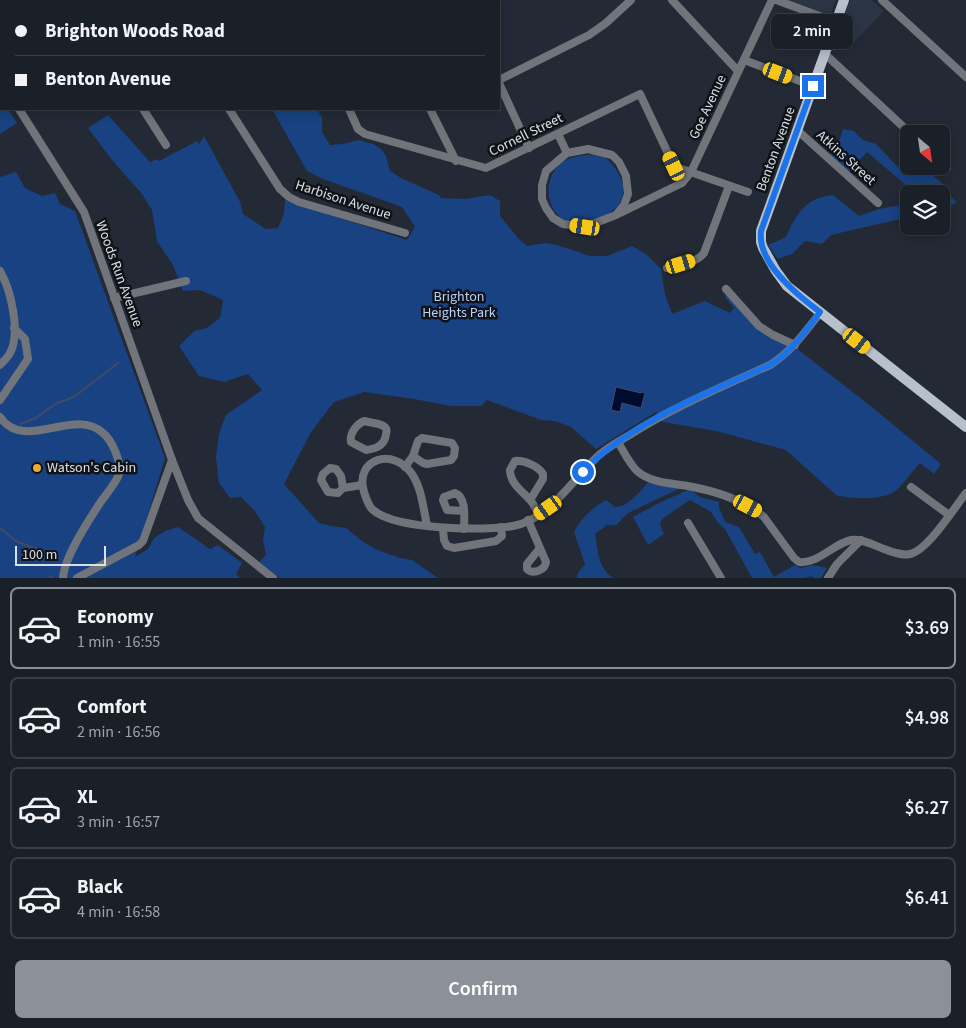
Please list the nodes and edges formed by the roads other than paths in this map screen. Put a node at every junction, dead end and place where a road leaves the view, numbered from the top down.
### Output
1 (631, 0) edge
2 (672, 0) edge
3 (772, 0) edge
4 (776, 0) edge
5 (844, 0) edge
6 (882, 0) edge
7 (836, 22) junction
8 (824, 54) junction
9 (744, 60) junction
10 (738, 71) junction
11 (966, 77) edge
12 (500, 81) edge
13 (500, 84) edge
14 (813, 86) junction
15 (20, 110) edge
16 (144, 110) edge
17 (230, 110) edge
18 (350, 110) edge
19 (431, 111) edge
20 (901, 125) edge
21 (797, 130) junction
22 (558, 134) junction
23 (166, 145) dead end
24 (529, 148) junction
25 (567, 153) junction
26 (456, 161) junction
27 (674, 166) junction
28 (691, 172) junction
29 (682, 183) junction
30 (729, 186) junction
31 (748, 192) dead end
32 (878, 203) dead end
33 (616, 215) junction
34 (405, 233) dead end
35 (667, 268) dead end
36 (0, 271) edge
37 (186, 281) dead end
38 (726, 289) dead end
39 (114, 298) junction
40 (820, 312) junction
41 (14, 328) junction
42 (794, 345) junction
43 (26, 347) junction
44 (11, 352) junction
45 (0, 365) edge
46 (0, 400) edge
47 (0, 417) edge
48 (966, 427) edge
49 (618, 442) junction
50 (369, 450) junction
51 (413, 456) junction
52 (172, 460) junction
53 (374, 461) junction
54 (405, 467) junction
55 (362, 485) junction
56 (911, 487) dead end
57 (343, 488) dead end
58 (966, 493) edge
59 (530, 500) junction
60 (464, 511) dead end
61 (539, 514) junction
62 (949, 514) junction
63 (528, 520) junction
64 (688, 523) dead end
65 (427, 525) junction
66 (501, 527) junction
67 (443, 529) junction
68 (464, 529) junction
69 (861, 540) junction
70 (540, 548) dead end
71 (63, 578) edge
72 (77, 578) edge
73 (273, 578) edge
74 (722, 578) edge
75 (828, 578) edge

1 - 12 street
2 - 10 street
3 - 9 street, Goe Avenue
4 - 7 street
5 - 7 main road, Benton Avenue
6 - 11 street
7 - 8 main road, Benton Avenue
8 - 14 main road, Benton Avenue
8 - 20 street
9 - 10 street, Goe Avenue
9 - 14 street
10 - 28 street, Goe Avenue
13 - 24 street
14 - 21 main road, Benton Avenue
15 - 39 street, Woods Run Avenue
16 - 23 street
17 - 34 street, Harbison Avenue
18 - 26 street, Cornell Street
19 - 26 street
21 - 32 street, Atkins Street
21 - 40 main road, Benton Avenue
22 - 24 street, Cornell Street
22 - 25 street
22 - 27 street, Cornell Street
24 - 26 street, Cornell Street
25 - 33 street
25 - 33 street
27 - 28 street
27 - 29 street
28 - 29 street, Goe Avenue
28 - 30 street
29 - 33 street, Goe Avenue
30 - 31 street
30 - 35 street
36 - 41 street
37 - 39 street
38 - 42 street
39 - 52 street, Woods Run Avenue
40 - 42 street
40 - 48 main road, Benton Avenue
41 - 43 street
41 - 44 street
42 - 49 street
43 - 44 street
43 - 46 street
44 - 45 street
47 - 71 street
49 - 61 street
49 - 69 street
50 - 50 street
50 - 53 street
51 - 51 street
51 - 54 street
52 - 72 street
52 - 73 street, Woods Run Avenue
53 - 54 street
53 - 55 street
54 - 65 street
55 - 57 street
55 - 65 street
56 - 62 street
58 - 62 street
59 - 59 street
59 - 61 street
60 - 68 street
61 - 63 street
62 - 69 street
63 - 66 street
63 - 70 street
64 - 74 street
65 - 67 street
66 - 67 street
66 - 68 street
67 - 68 street
69 - 75 street

